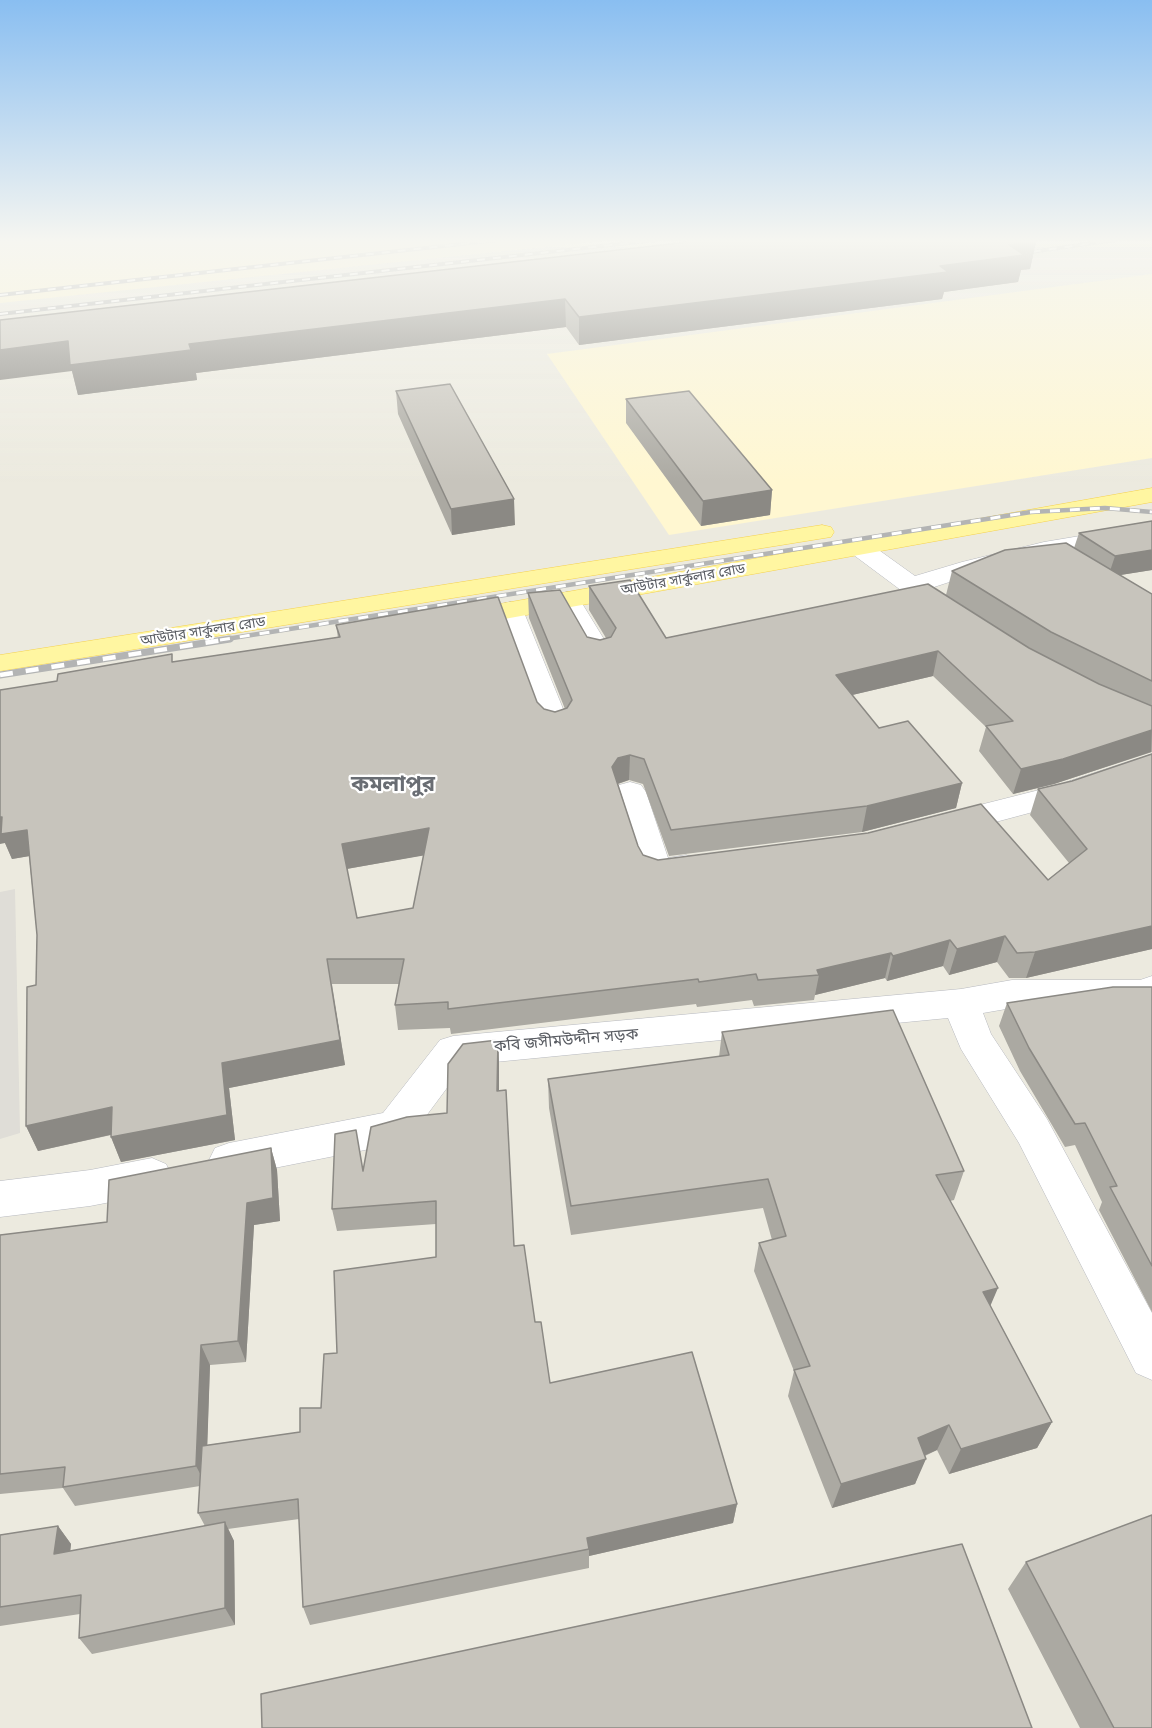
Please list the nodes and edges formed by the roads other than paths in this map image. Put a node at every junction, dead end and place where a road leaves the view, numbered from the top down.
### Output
1 (1152, 476) edge
2 (1152, 495) edge
3 (1152, 531) edge
4 (860, 548) junction
5 (911, 586) junction
6 (567, 600) junction
7 (510, 610) junction
8 (441, 622) edge
9 (974, 629) edge
10 (599, 654) edge
11 (0, 663) edge
12 (555, 726) edge
13 (1152, 764) edge
14 (630, 792) dead end
15 (918, 831) edge
16 (714, 864) edge
17 (1152, 990) edge
18 (960, 1003) junction
19 (0, 1199) edge
20 (1152, 1358) edge

1 - 11 main road, আউটার সার্কুলার রোড
2 - 4 main road, আউটার সার্কুলার রোড
3 - 5 street
4 - 5 street
4 - 6 main road, আউটার সার্কুলার রোড
5 - 9 street
6 - 7 main road, আউটার সার্কুলার রোড
6 - 10 street
7 - 8 main road, আউটার সার্কুলার রোড
7 - 12 street
13 - 15 street
14 - 16 street
17 - 18 street, কবি জসীমউদ্দীন সড়ক
18 - 19 street, কবি জসীমউদ্দীন সড়ক
18 - 20 street

